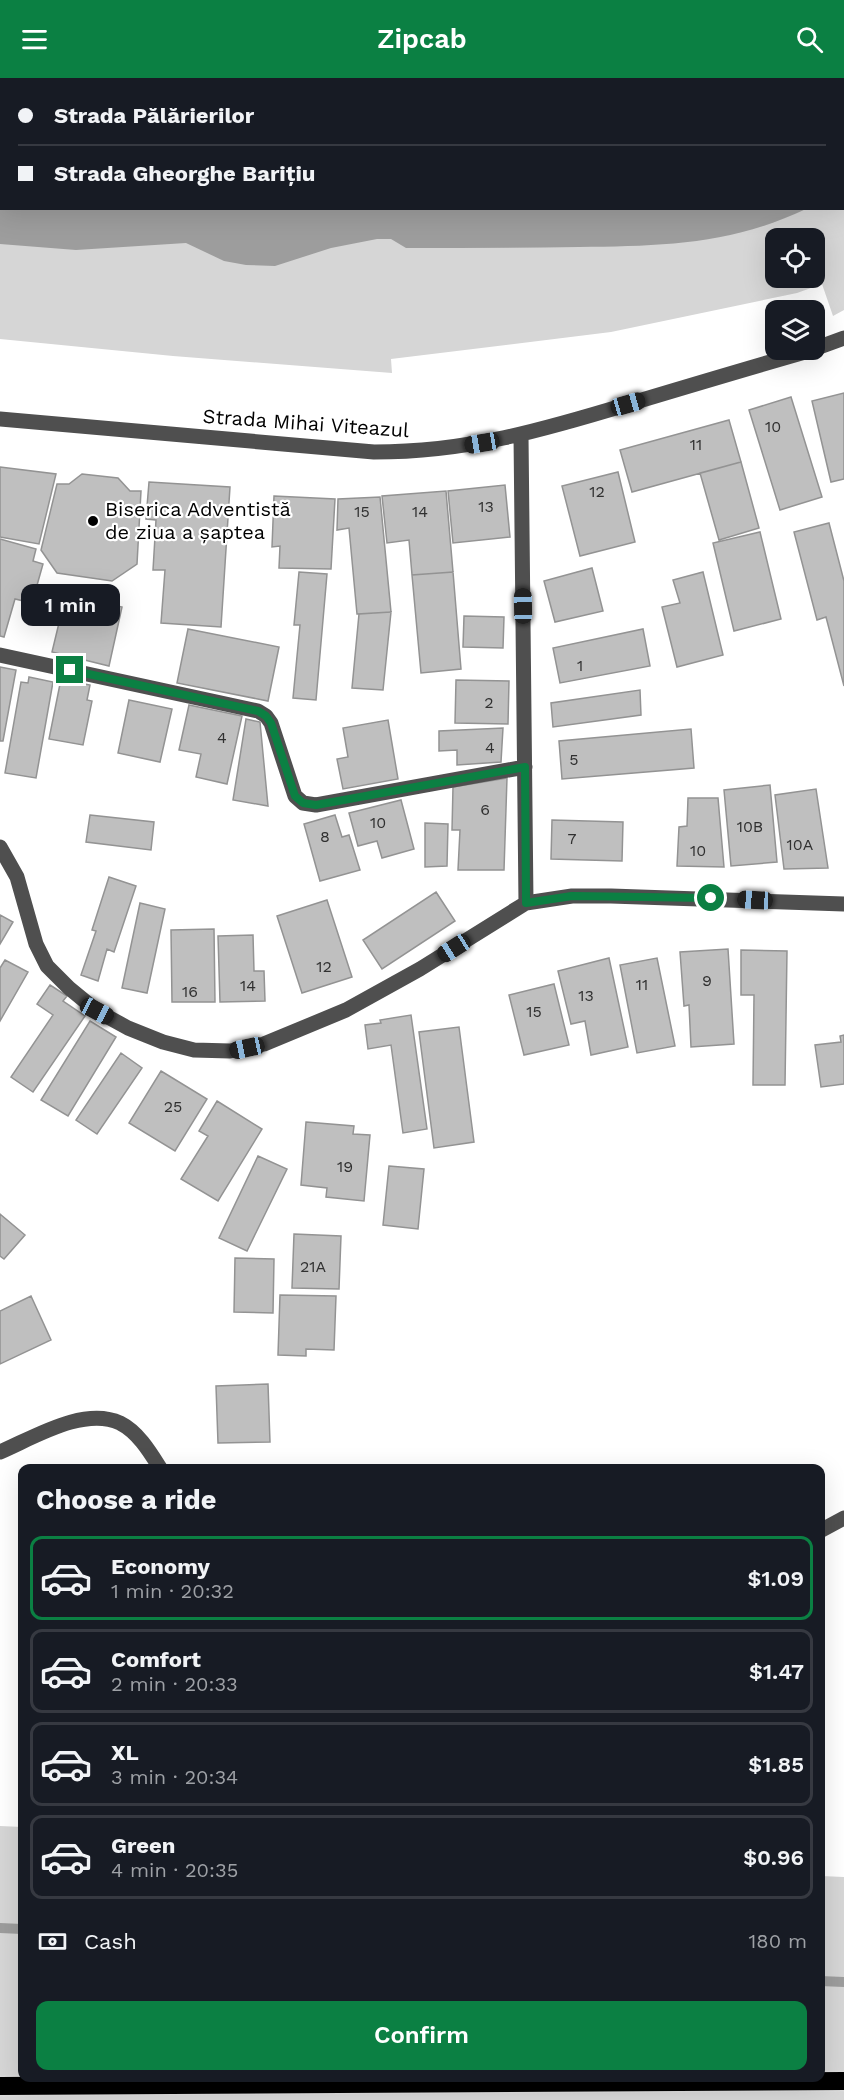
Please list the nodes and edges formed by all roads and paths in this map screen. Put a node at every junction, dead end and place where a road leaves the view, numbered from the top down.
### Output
1 (844, 338) edge
2 (825, 345) edge
3 (776, 360) edge
4 (0, 419) edge
5 (521, 435) junction
6 (0, 655) edge
7 (525, 767) junction
8 (0, 847) edge
9 (526, 903) junction
10 (844, 904) edge
11 (0, 1452) edge
12 (158, 1464) edge
13 (844, 1518) edge
14 (825, 1528) edge
15 (825, 2081) edge
16 (844, 2081) edge
17 (675, 2082) edge
18 (0, 2086) edge

1 - 2 street, Strada Mihai Viteazul
3 - 5 street, Strada Mihai Viteazul
4 - 5 street, Strada Mihai Viteazul
5 - 7 street
6 - 7 street
7 - 9 street
8 - 9 street
9 - 10 street
11 - 12 street
13 - 14 street
15 - 16 highway
17 - 18 highway

